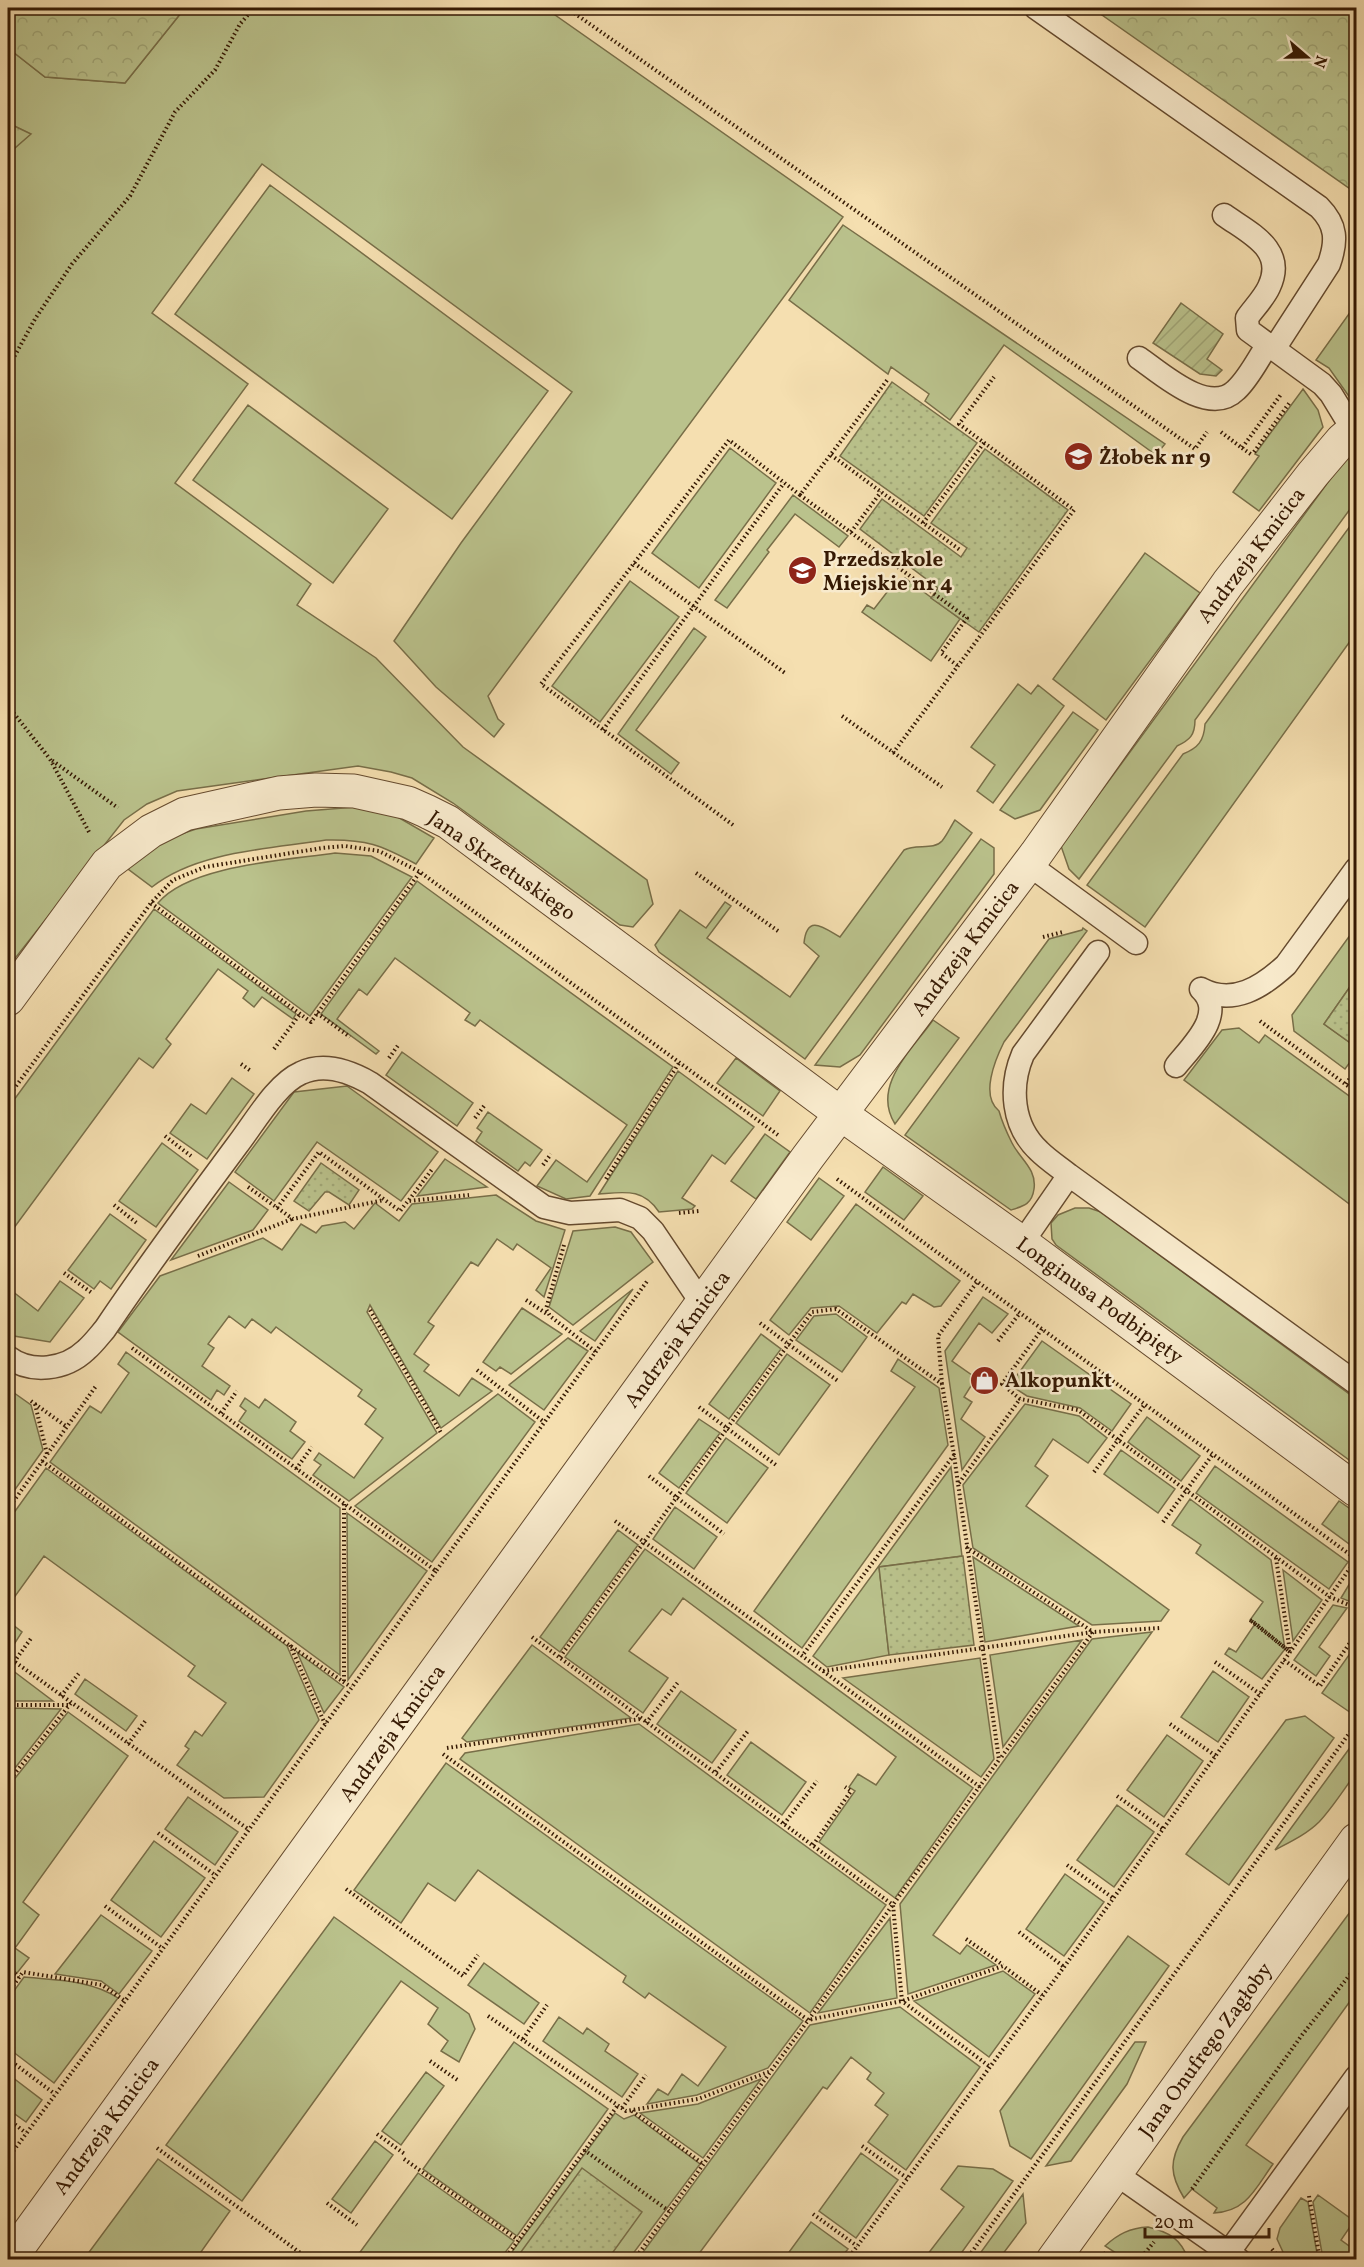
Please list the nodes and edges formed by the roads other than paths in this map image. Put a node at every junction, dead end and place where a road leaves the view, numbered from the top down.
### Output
1 (1036, 8) edge
2 (1224, 215) dead end
3 (1271, 347) junction
4 (1139, 358) dead end
5 (1354, 429) edge
6 (1028, 864) junction
7 (1356, 869) edge
8 (1136, 943) dead end
9 (1098, 952) dead end
10 (8, 999) edge
11 (1176, 1066) dead end
12 (841, 1114) junction
13 (1069, 1175) junction
14 (1022, 1243) junction
15 (703, 1305) junction
16 (8, 1357) edge
17 (1356, 1383) edge
18 (1356, 1490) edge
19 (1356, 1840) edge
20 (1356, 2077) edge
21 (1116, 2174) junction
22 (1230, 2257) edge
23 (9, 2259) edge
24 (1053, 2259) edge

1 - 3 lane
2 - 3 lane
3 - 4 lane
3 - 5 lane
5 - 6 street, Andrzeja Kmicica
6 - 8 lane
6 - 12 street, Andrzeja Kmicica
7 - 11 lane
9 - 13 lane
10 - 12 street, Jana Skrzetuskiego
12 - 14 street, Longinusa Podbipięty
12 - 15 street, Andrzeja Kmicica
13 - 14 lane
13 - 17 lane
14 - 18 street, Longinusa Podbipięty
15 - 16 lane
15 - 23 street, Andrzeja Kmicica
19 - 21 street, Jana Onufrego Zagłoby
20 - 22 lane
21 - 22 lane
21 - 24 street, Jana Onufrego Zagłoby

